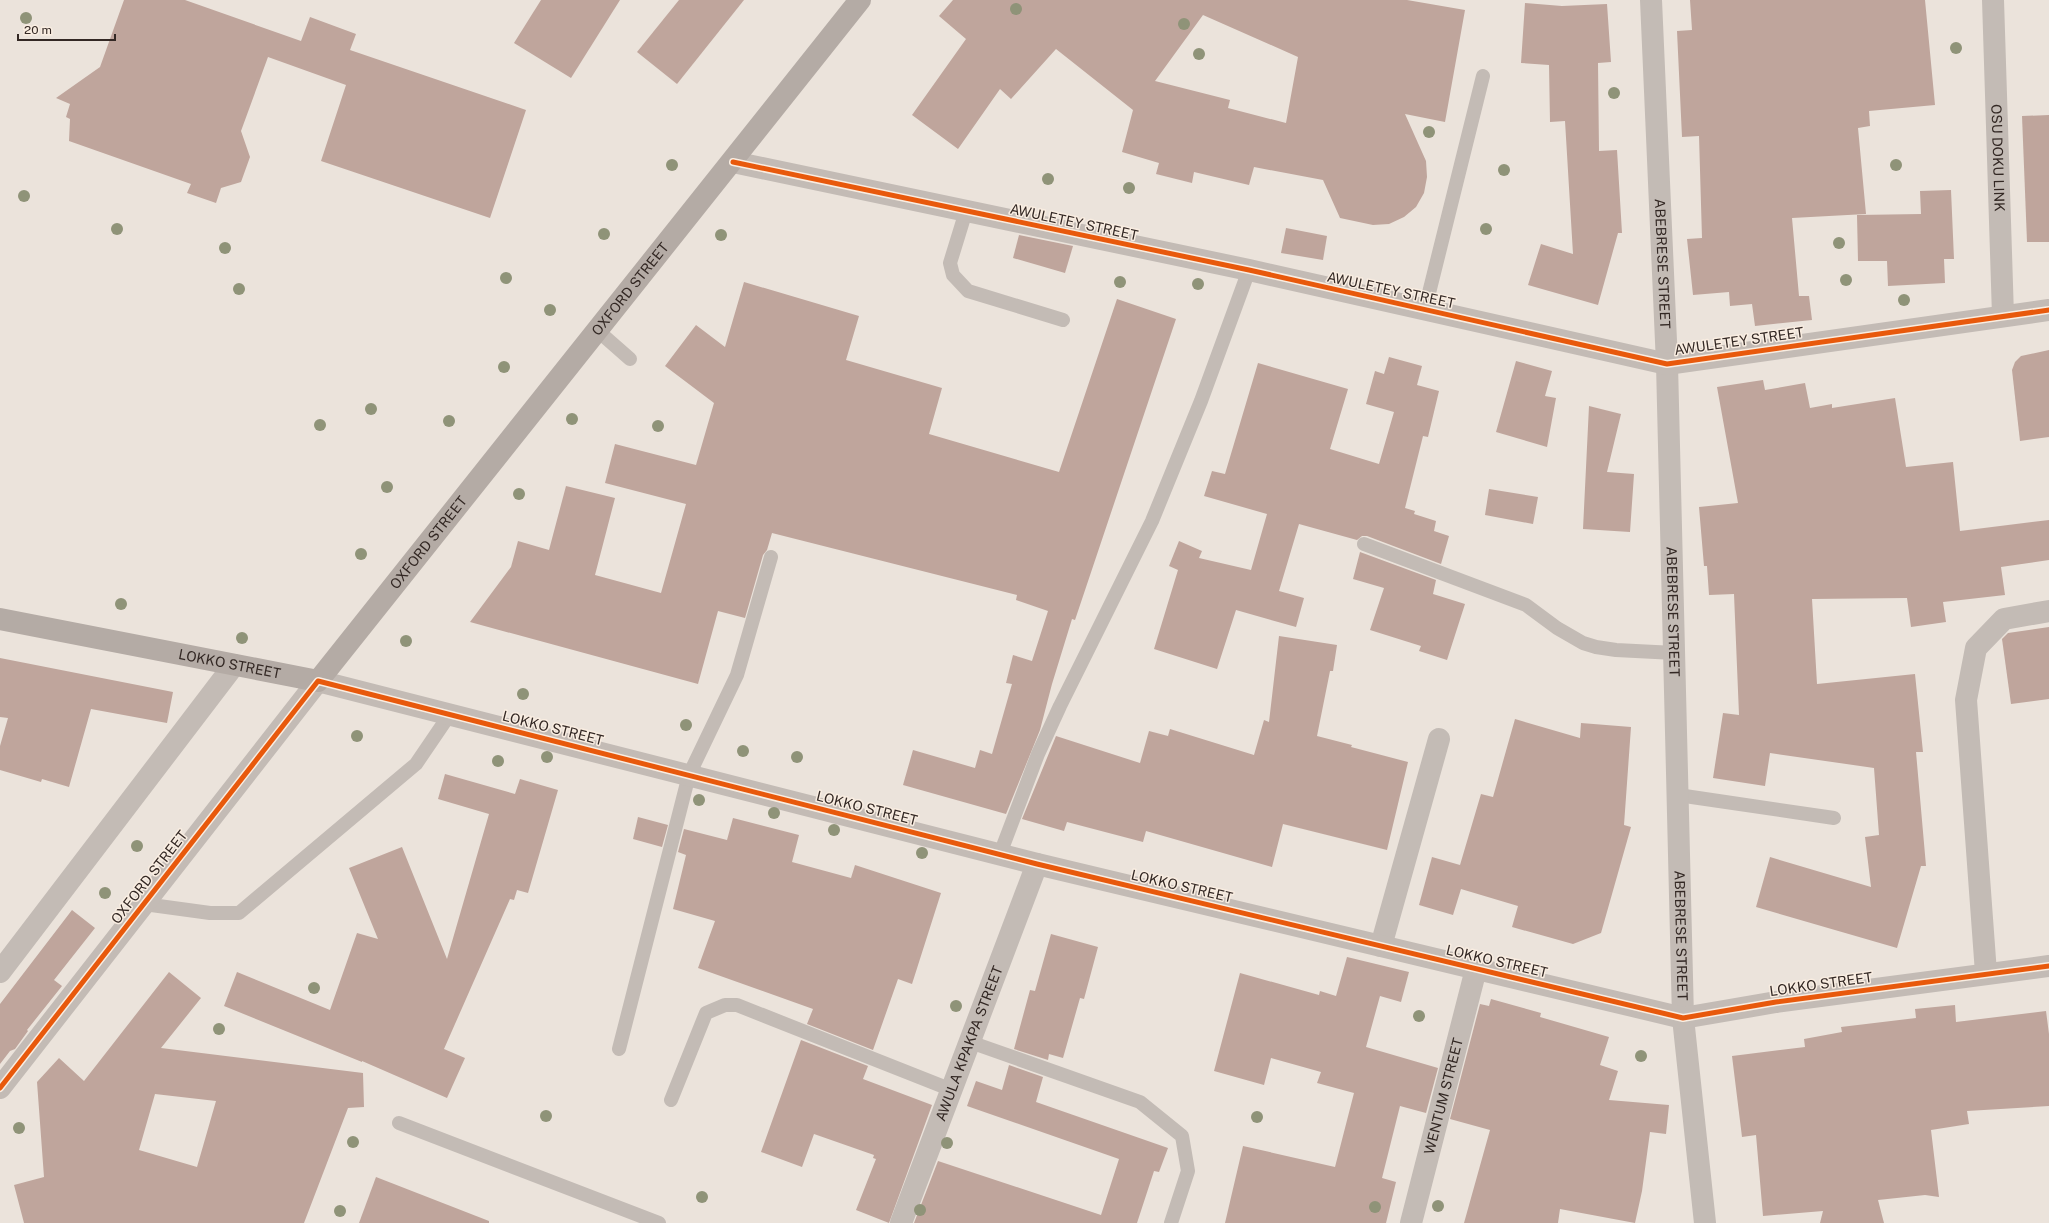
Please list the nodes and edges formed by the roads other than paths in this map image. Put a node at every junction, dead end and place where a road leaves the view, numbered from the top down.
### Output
1 (860, 0) edge
2 (1651, 0) edge
3 (1993, 0) edge
4 (1483, 76) dead end
5 (732, 162) junction
6 (966, 211) junction
7 (1249, 270) junction
8 (1425, 309) junction
9 (2049, 310) edge
10 (2003, 316) junction
11 (1064, 320) dead end
12 (597, 330) junction
13 (630, 358) dead end
14 (1668, 364) junction
15 (1364, 544) dead end
16 (771, 557) dead end
17 (2049, 611) edge
18 (0, 618) edge
19 (1675, 653) junction
20 (234, 665) junction
21 (318, 681) junction
22 (450, 714) junction
23 (1439, 739) dead end
24 (689, 775) junction
25 (1678, 795) junction
26 (1834, 818) dead end
27 (1000, 854) junction
28 (1037, 864) junction
29 (144, 904) junction
30 (1381, 946) junction
31 (2049, 966) edge
32 (1476, 969) junction
33 (0, 972) edge
34 (1986, 973) junction
35 (1683, 1018) junction
36 (970, 1042) junction
37 (619, 1049) dead end
38 (0, 1087) edge
39 (952, 1090) junction
40 (672, 1100) dead end
41 (398, 1123) dead end
42 (659, 1223) edge
43 (901, 1223) edge
44 (1171, 1223) edge
45 (1411, 1223) edge
46 (1705, 1223) edge

1 - 5 main road, OXFORD STREET
2 - 14 street, ABEBRESE STREET
3 - 10 street, OSU DOKU LINK
4 - 8 lane
5 - 6 street, AWULETEY STREET
5 - 12 main road, OXFORD STREET
6 - 7 street, AWULETEY STREET
6 - 11 lane
7 - 8 street, AWULETEY STREET
7 - 27 lane
8 - 14 street, AWULETEY STREET
9 - 10 street, AWULETEY STREET
10 - 14 street, AWULETEY STREET
12 - 13 lane
12 - 21 main road, OXFORD STREET
14 - 19 street, ABEBRESE STREET
15 - 19 lane
16 - 24 lane
17 - 34 street
18 - 20 main road, LOKKO STREET
19 - 25 street, ABEBRESE STREET
20 - 21 main road, LOKKO STREET
20 - 33 street
21 - 22 street, LOKKO STREET
21 - 29 street, OXFORD STREET
22 - 24 street, LOKKO STREET
22 - 29 lane
23 - 30 street
24 - 27 street, LOKKO STREET
24 - 37 lane
25 - 26 lane
25 - 35 street, ABEBRESE STREET
27 - 28 street, LOKKO STREET
28 - 30 street, LOKKO STREET
28 - 36 street, AWULA KPAKPA STREET
29 - 38 street, OXFORD STREET
30 - 32 street, LOKKO STREET
31 - 34 street, LOKKO STREET
32 - 35 street, LOKKO STREET
32 - 45 street, WENTUM STREET
34 - 35 street, LOKKO STREET
35 - 46 street, ABEBRESE STREET
36 - 39 street, AWULA KPAKPA STREET
36 - 44 lane
39 - 40 lane
39 - 43 street, AWULA KPAKPA STREET
41 - 42 lane

